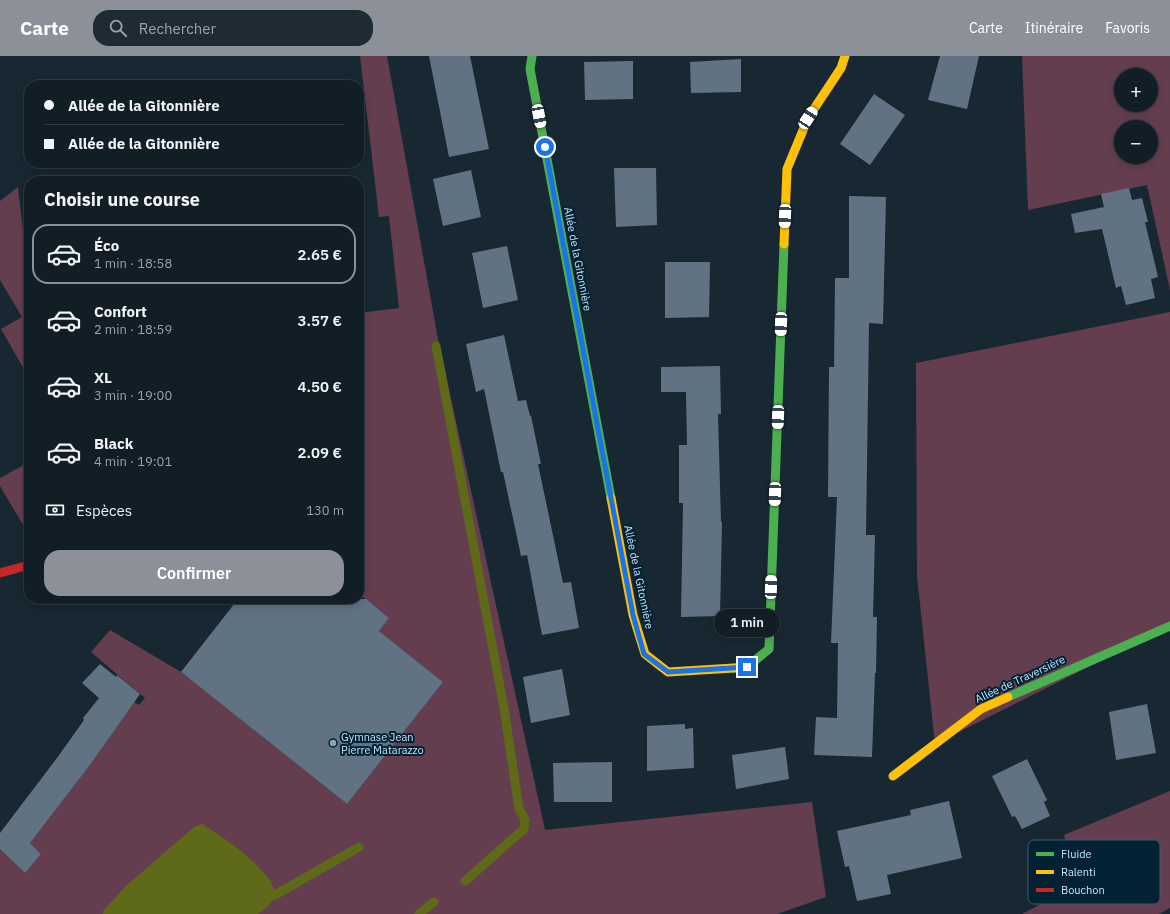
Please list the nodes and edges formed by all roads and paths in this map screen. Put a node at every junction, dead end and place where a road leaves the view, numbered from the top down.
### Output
1 (532, 56) edge
2 (845, 56) edge
3 (24, 566) edge
4 (0, 572) edge
5 (1170, 626) edge
6 (893, 776) dead end

1 - 2 street, Allée de la Gitonnière
3 - 4 street
5 - 6 street, Allée de Traversière

